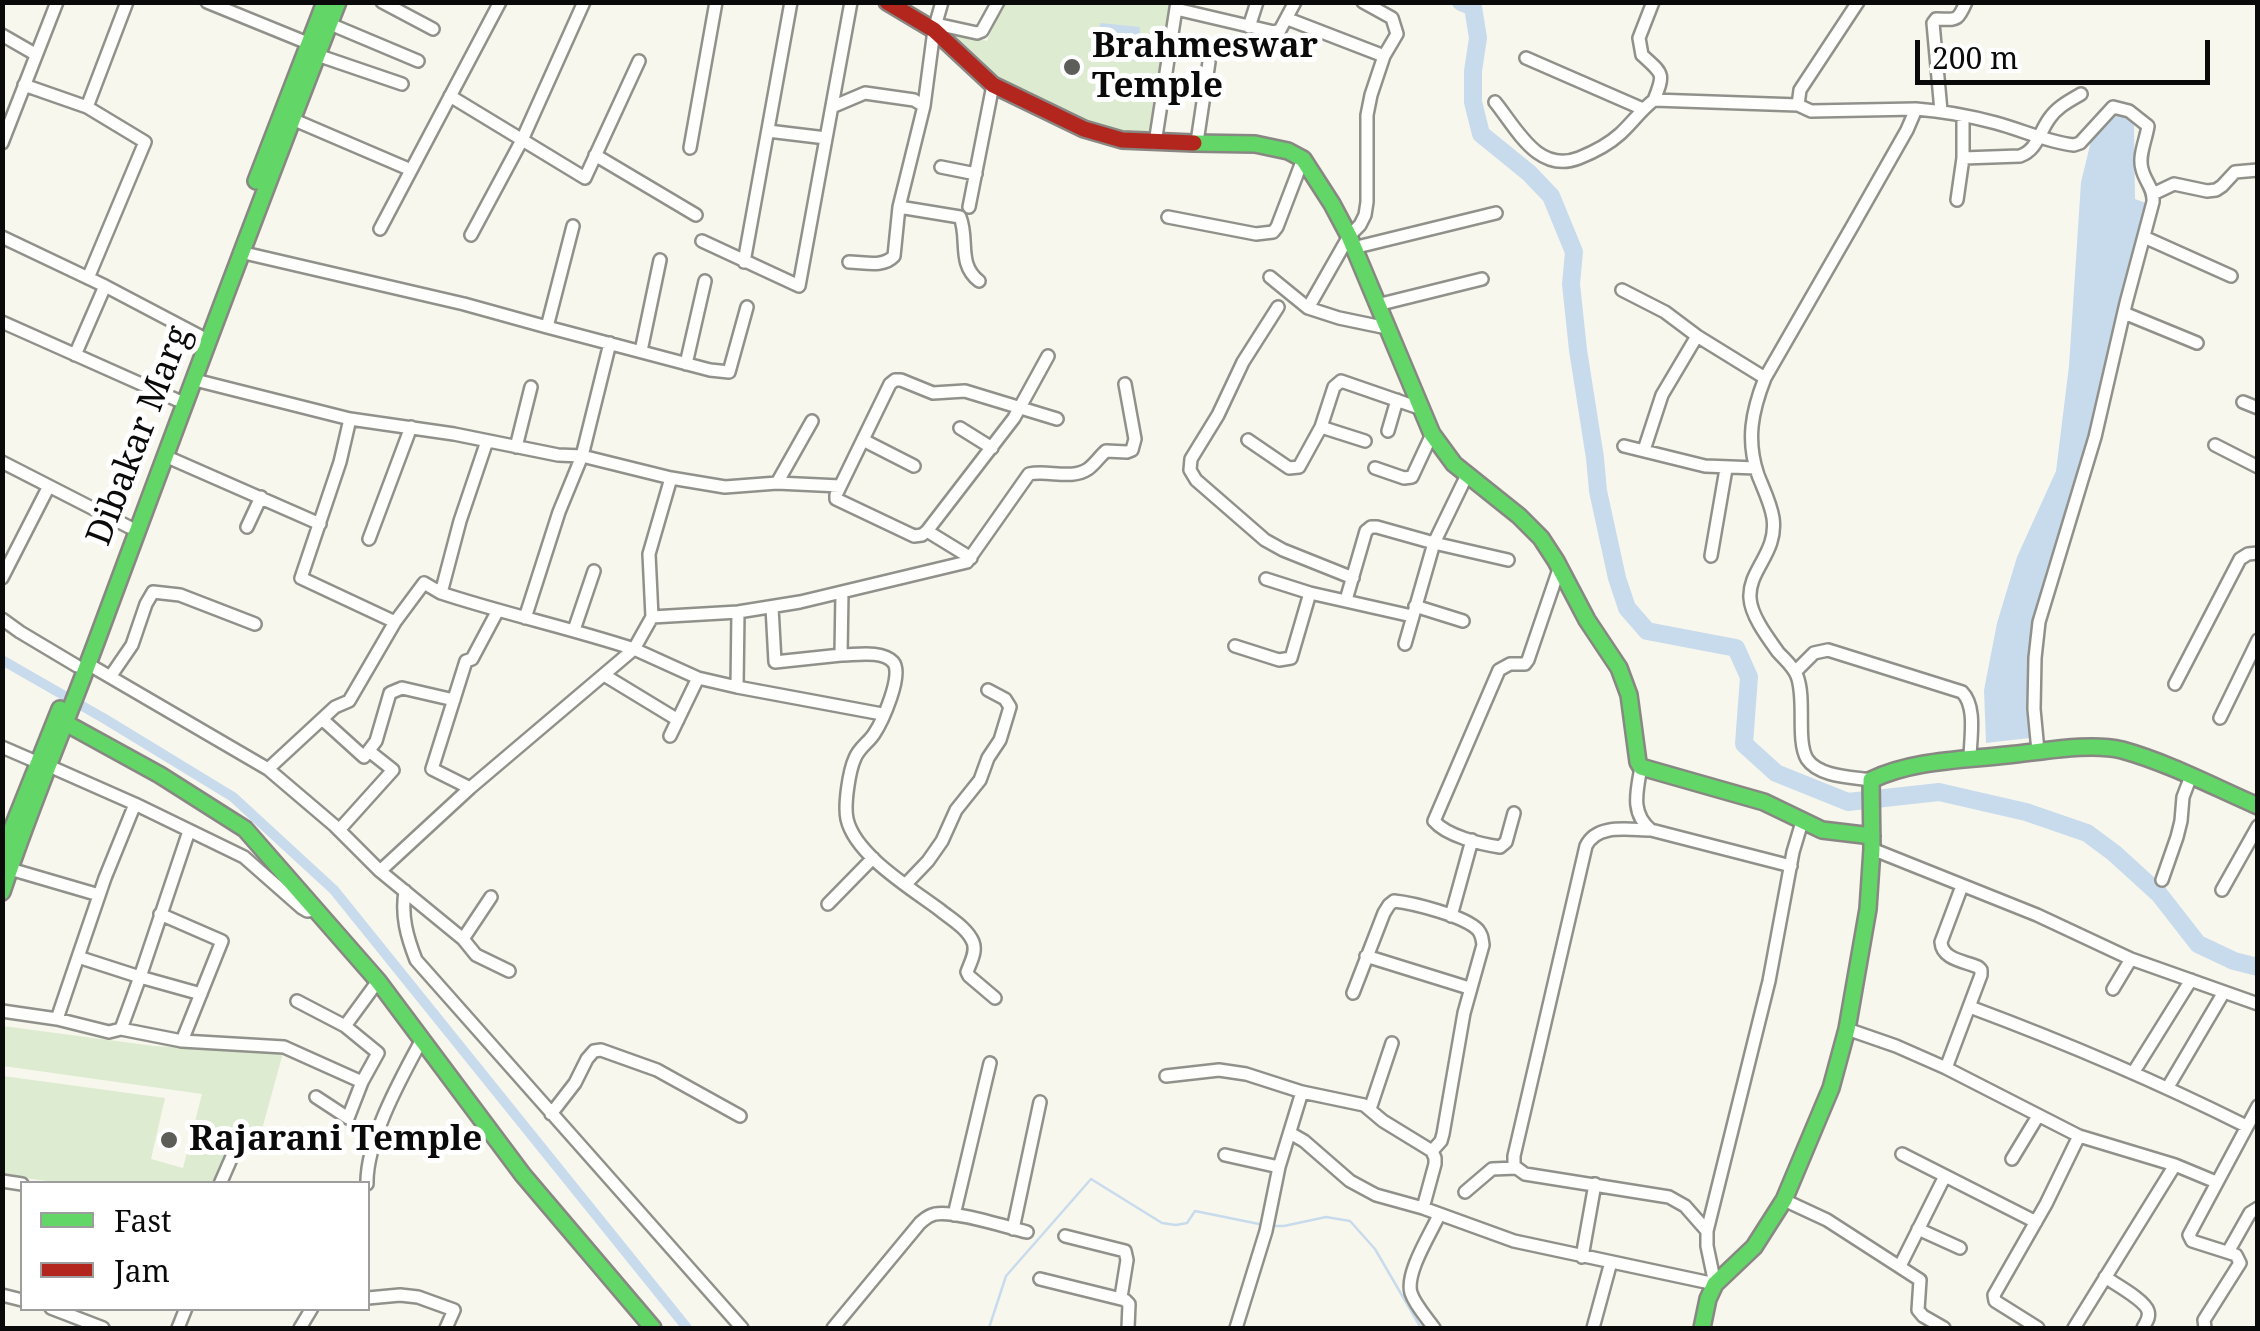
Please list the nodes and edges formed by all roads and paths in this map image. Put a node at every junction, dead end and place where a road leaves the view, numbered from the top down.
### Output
1 (57, 2) edge
2 (127, 2) edge
3 (207, 2) edge
4 (325, 2) edge
5 (338, 2) edge
6 (382, 2) edge
7 (500, 2) edge
8 (584, 2) edge
9 (716, 2) edge
10 (791, 2) edge
11 (852, 2) edge
12 (887, 2) edge
13 (942, 2) edge
14 (998, 2) edge
15 (1257, 2) edge
16 (1295, 2) edge
17 (1364, 2) edge
18 (1653, 2) edge
19 (1858, 2) edge
20 (1966, 2) edge
21 (1176, 6) edge
22 (1288, 19) junction
23 (330, 24) junction
24 (935, 27) junction
25 (1249, 27) junction
26 (433, 29) dead end
27 (2, 35) edge
28 (316, 49) junction
29 (35, 54) junction
30 (1384, 56) junction
31 (1526, 58) dead end
32 (418, 61) dead end
33 (639, 61) dead end
34 (1209, 62) dead end
35 (402, 84) dead end
36 (24, 85) junction
37 (992, 86) junction
38 (2082, 94) dead end
39 (450, 96) junction
40 (1654, 100) junction
41 (1494, 102) dead end
42 (1798, 105) junction
43 (924, 106) junction
44 (86, 107) junction
45 (832, 107) junction
46 (1643, 108) junction
47 (1916, 109) junction
48 (1940, 111) junction
49 (8, 114) edge
50 (1963, 116) junction
51 (292, 119) junction
52 (768, 131) junction
53 (2038, 137) junction
54 (826, 138) junction
55 (522, 140) junction
56 (1198, 142) junction
57 (2, 143) edge
58 (1155, 144) junction
59 (690, 148) dead end
60 (594, 155) junction
61 (1963, 158) junction
62 (1303, 159) junction
63 (940, 167) dead end
64 (410, 170) junction
65 (2251, 170) edge
66 (976, 174) junction
67 (2258, 182) edge
68 (2153, 194) junction
69 (1958, 200) dead end
70 (899, 207) junction
71 (969, 208) dead end
72 (1496, 213) dead end
73 (696, 215) dead end
74 (1168, 217) dead end
75 (573, 226) dead end
76 (380, 229) dead end
77 (470, 235) dead end
78 (2, 237) edge
79 (2144, 237) junction
80 (702, 240) dead end
81 (1351, 242) junction
82 (240, 252) junction
83 (660, 260) dead end
84 (744, 262) junction
85 (849, 262) dead end
86 (2230, 276) dead end
87 (1270, 277) dead end
88 (88, 278) junction
89 (1482, 279) dead end
90 (705, 281) dead end
91 (980, 281) dead end
92 (106, 286) junction
93 (1622, 290) dead end
94 (1378, 305) junction
95 (747, 307) dead end
96 (1278, 307) dead end
97 (1308, 308) junction
98 (2124, 313) junction
99 (2, 322) edge
100 (547, 327) junction
101 (1388, 328) junction
102 (200, 336) junction
103 (1697, 336) junction
104 (610, 343) junction
105 (2197, 344) dead end
106 (641, 351) junction
107 (75, 355) junction
108 (1048, 356) dead end
109 (686, 364) junction
110 (1764, 378) junction
111 (1126, 384) dead end
112 (531, 387) dead end
113 (186, 390) junction
114 (1397, 400) junction
115 (2243, 402) dead end
116 (1020, 406) junction
117 (2258, 408) edge
118 (1422, 409) junction
119 (350, 419) junction
120 (1057, 419) dead end
121 (812, 420) dead end
122 (411, 427) junction
123 (1322, 427) junction
124 (960, 428) dead end
125 (1388, 431) dead end
126 (1432, 434) junction
127 (487, 440) junction
128 (863, 440) junction
129 (1248, 440) dead end
130 (1365, 441) dead end
131 (2216, 445) dead end
132 (1624, 446) dead end
133 (516, 447) junction
134 (992, 448) junction
135 (1644, 450) junction
136 (165, 456) junction
137 (582, 456) junction
138 (2, 462) edge
139 (914, 466) dead end
140 (2258, 467) edge
141 (1375, 468) dead end
142 (1726, 468) junction
143 (1756, 468) junction
144 (1466, 477) junction
145 (672, 478) junction
146 (777, 483) junction
147 (49, 486) junction
148 (840, 486) junction
149 (261, 498) junction
150 (320, 524) junction
151 (129, 527) junction
152 (247, 528) dead end
153 (927, 530) junction
154 (370, 539) dead end
155 (1434, 542) junction
156 (2258, 553) edge
157 (1711, 556) dead end
158 (971, 558) junction
159 (1508, 560) dead end
160 (1560, 569) junction
161 (594, 571) dead end
162 (2, 578) edge
163 (1353, 578) junction
164 (1266, 579) dead end
165 (842, 592) junction
166 (441, 593) junction
167 (1310, 593) junction
168 (1346, 600) junction
169 (772, 607) junction
170 (1414, 611) junction
171 (497, 612) junction
172 (738, 612) junction
173 (652, 617) junction
174 (525, 618) junction
175 (2, 619) edge
176 (1463, 621) dead end
177 (395, 622) junction
178 (256, 624) dead end
179 (574, 630) junction
180 (2258, 640) edge
181 (1405, 644) dead end
182 (1235, 646) dead end
183 (634, 649) junction
184 (841, 655) junction
185 (83, 665) junction
186 (1796, 671) junction
187 (604, 675) junction
188 (110, 677) junction
189 (698, 678) junction
190 (2175, 684) dead end
191 (736, 687) junction
192 (988, 690) dead end
193 (454, 700) junction
194 (882, 714) junction
195 (63, 716) junction
196 (322, 718) junction
197 (2220, 718) dead end
198 (678, 720) junction
199 (670, 736) dead end
200 (2, 746) edge
201 (370, 751) junction
202 (2035, 752) junction
203 (1975, 758) junction
204 (44, 764) junction
205 (1641, 767) junction
206 (268, 769) junction
207 (2191, 776) junction
208 (1870, 783) junction
209 (470, 788) junction
210 (135, 804) junction
211 (2258, 806) edge
212 (1514, 813) dead end
213 (1802, 822) junction
214 (2258, 826) edge
215 (339, 830) junction
216 (1651, 830) junction
217 (189, 831) junction
218 (5, 836) edge
219 (1873, 836) junction
220 (1472, 840) junction
221 (873, 858) junction
222 (6, 861) edge
223 (1792, 866) junction
224 (380, 872) junction
225 (2162, 880) dead end
226 (906, 884) junction
227 (1962, 886) junction
228 (2222, 890) dead end
229 (405, 891) junction
230 (2, 892) edge
231 (99, 896) junction
232 (491, 897) dead end
233 (828, 904) dead end
234 (316, 910) junction
235 (160, 914) junction
236 (1451, 916) junction
237 (463, 939) junction
238 (1366, 956) junction
239 (78, 957) junction
240 (2132, 959) junction
241 (509, 972) dead end
242 (140, 977) junction
243 (2191, 980) junction
244 (378, 981) junction
245 (1470, 988) junction
246 (2114, 988) dead end
247 (2224, 992) junction
248 (1353, 993) dead end
249 (201, 994) junction
250 (995, 998) dead end
251 (297, 1001) dead end
252 (2258, 1004) edge
253 (1970, 1006) junction
254 (2, 1012) edge
255 (57, 1020) junction
256 (344, 1026) junction
257 (1848, 1028) junction
258 (121, 1029) junction
259 (182, 1041) junction
260 (421, 1041) junction
261 (1392, 1043) dead end
262 (990, 1063) dead end
263 (1946, 1068) junction
264 (2133, 1073) junction
265 (1166, 1076) dead end
266 (362, 1082) junction
267 (2168, 1087) junction
268 (1302, 1092) junction
269 (316, 1097) dead end
270 (1040, 1102) dead end
271 (2258, 1106) edge
272 (1370, 1109) junction
273 (551, 1114) junction
274 (740, 1116) dead end
275 (2038, 1116) junction
276 (2246, 1126) junction
277 (1290, 1133) junction
278 (241, 1136) dead end
279 (2079, 1136) junction
280 (1432, 1151) junction
281 (1902, 1154) dead end
282 (1225, 1155) dead end
283 (2012, 1159) dead end
284 (2175, 1165) junction
285 (1280, 1167) junction
286 (1516, 1168) junction
287 (1945, 1176) junction
288 (221, 1181) edge
289 (367, 1181) edge
290 (2216, 1182) junction
291 (1595, 1184) junction
292 (1464, 1192) dead end
293 (1784, 1200) junction
294 (1424, 1208) junction
295 (2258, 1208) edge
296 (1439, 1215) junction
297 (954, 1216) junction
298 (2036, 1222) junction
299 (1013, 1229) junction
300 (1918, 1229) junction
301 (1027, 1232) dead end
302 (1707, 1232) junction
303 (1065, 1236) dead end
304 (1960, 1248) dead end
305 (2228, 1252) junction
306 (1582, 1257) junction
307 (1611, 1262) junction
308 (1900, 1266) junction
309 (2105, 1277) junction
310 (1040, 1279) dead end
311 (1716, 1284) junction
312 (1121, 1297) junction
313 (370, 1298) edge
314 (59, 1311) edge
315 (2028, 1326) edge
316 (103, 1328) edge
317 (446, 1328) edge
318 (653, 1328) edge
319 (742, 1328) edge
320 (833, 1328) edge
321 (1128, 1328) edge
322 (1236, 1328) edge
323 (1434, 1328) edge
324 (1593, 1328) edge
325 (1702, 1328) edge
326 (1944, 1328) edge
327 (2074, 1328) edge
328 (2143, 1328) edge
329 (2206, 1328) edge

1 - 29 street
2 - 44 street
3 - 28 street
4 - 28 street, Dibakar Marg
5 - 23 street, Dibakar Marg
6 - 26 street
7 - 39 street
8 - 55 street
9 - 59 street
10 - 52 street
11 - 45 street
12 - 24 street
13 - 24 street
14 - 24 street
15 - 25 street
16 - 22 street
17 - 30 street
18 - 40 street
19 - 42 street
20 - 48 street
21 - 25 street
21 - 58 street
22 - 25 street
22 - 30 street
23 - 28 street, Dibakar Marg
23 - 32 street
24 - 37 street
24 - 43 street
27 - 29 street
28 - 35 street
28 - 51 street, Dibakar Marg
28 - 102 street, Dibakar Marg
29 - 36 street
30 - 81 street
31 - 46 street
33 - 60 street
34 - 56 street
36 - 44 street
36 - 49 street
37 - 58 street
37 - 66 street
38 - 53 street
39 - 55 street
39 - 64 street
40 - 42 street
40 - 46 street
41 - 46 street
42 - 47 street
43 - 45 street
43 - 70 street
44 - 88 street
45 - 54 street
47 - 48 street
47 - 110 street
48 - 50 street
49 - 57 street
50 - 53 street
50 - 61 street
51 - 64 street
51 - 82 street, Dibakar Marg
52 - 54 street
52 - 84 street
53 - 61 street
53 - 68 street
54 - 84 street
55 - 60 street
55 - 77 street
56 - 58 street
56 - 62 street
60 - 73 street
61 - 69 street
62 - 74 street
62 - 81 street
63 - 66 street
64 - 76 street
65 - 67 street
65 - 68 street
66 - 71 street
68 - 79 street
70 - 85 street
70 - 91 street
72 - 81 street
75 - 100 street
78 - 88 street
79 - 86 street
79 - 98 street
80 - 84 street
81 - 94 street
81 - 97 street
82 - 100 street
82 - 113 street, Dibakar Marg
83 - 106 street
87 - 97 street
88 - 92 street
89 - 94 street
90 - 109 street
92 - 102 street
92 - 107 street
93 - 103 street
94 - 101 street
95 - 109 street
96 - 163 street
97 - 101 street
98 - 105 street
98 - 202 street
99 - 107 street
100 - 104 street
101 - 118 street
102 - 113 street, Dibakar Marg
103 - 110 street
103 - 135 street
104 - 106 street
104 - 137 street
106 - 109 street
107 - 113 street
108 - 116 street
110 - 143 street
111 - 158 street
112 - 133 street
113 - 119 street
113 - 136 street, Dibakar Marg
113 - 151 street, Dibakar Marg
114 - 118 street
114 - 123 street
114 - 125 street
115 - 117 street
116 - 120 street
116 - 128 street
116 - 134 street
118 - 126 street
119 - 122 street
119 - 150 street
121 - 146 street
122 - 127 street
122 - 154 street
123 - 129 street
123 - 130 street
124 - 134 street
126 - 141 street
126 - 144 street
127 - 133 street
127 - 166 street
128 - 139 street
128 - 148 street
131 - 140 street
132 - 135 street
133 - 137 street
134 - 153 street
135 - 142 street
136 - 149 street
136 - 185 street, Dibakar Marg
137 - 145 street
137 - 174 street
138 - 147 street
142 - 143 street
142 - 157 street
143 - 186 street
144 - 155 street
144 - 160 street
145 - 146 street
145 - 173 street
146 - 148 street
147 - 151 street
147 - 162 street
148 - 153 street
149 - 150 street
149 - 152 street
150 - 177 street
151 - 185 street, Dibakar Marg
153 - 158 street
155 - 159 street
155 - 163 street
155 - 170 street
156 - 190 street
158 - 165 street
160 - 205 street
160 - 220 street
161 - 179 street
163 - 168 street
164 - 167 street
165 - 169 street
165 - 184 street
166 - 171 street
166 - 177 street
167 - 168 street
167 - 182 street
168 - 170 street
169 - 172 street
169 - 184 street
170 - 176 street
170 - 181 street
171 - 174 street
171 - 193 street
172 - 173 street
172 - 191 street
173 - 183 street
174 - 179 street
175 - 185 street
177 - 196 street
178 - 188 street
179 - 183 street
180 - 197 street
183 - 187 street
183 - 189 street
184 - 194 street
185 - 188 street
185 - 195 street, Dibakar Marg
186 - 203 street
186 - 208 street
187 - 198 street
187 - 209 street
188 - 206 street
189 - 191 street
189 - 198 street
191 - 194 street
192 - 226 street
193 - 201 street
193 - 209 street
194 - 221 street
195 - 204 street, Dibakar Marg
195 - 234 street
196 - 201 street
196 - 206 street
198 - 199 street
200 - 204 street
201 - 215 street
202 - 203 street
202 - 207 street
203 - 208 street
204 - 210 street
204 - 218 street, Dibakar Marg
204 - 222 street, Dibakar Marg
205 - 213 street
205 - 216 street
206 - 215 street
207 - 211 street
207 - 225 street
208 - 219 street
209 - 224 street
210 - 217 street
210 - 231 street
212 - 220 street
213 - 219 street
213 - 223 street
214 - 228 street
215 - 224 street
216 - 223 street
216 - 286 street
217 - 234 street
217 - 235 street
218 - 222 street, Dibakar Marg
219 - 227 street
219 - 257 street
220 - 236 street
221 - 226 street
221 - 233 street
222 - 230 street, Dibakar Marg
222 - 231 street
223 - 302 street
224 - 229 street
226 - 250 street
227 - 240 street
227 - 253 street
229 - 237 street
229 - 273 street
231 - 239 street
232 - 237 street
234 - 244 street
235 - 242 street
235 - 249 street
236 - 238 street
236 - 245 street
237 - 241 street
238 - 245 street
238 - 248 street
239 - 242 street
239 - 255 street
240 - 243 street
240 - 246 street
242 - 249 street
242 - 258 street
243 - 247 street
243 - 264 street
244 - 256 street
244 - 260 street
245 - 280 street
247 - 252 street
247 - 267 street
249 - 259 street
251 - 256 street
253 - 263 street
253 - 264 street
254 - 255 street
255 - 258 street
256 - 266 street
257 - 263 street
257 - 293 street
258 - 259 street
259 - 266 street
260 - 289 street
260 - 318 street
261 - 272 street
262 - 297 street
263 - 275 street
264 - 267 street
265 - 268 street
266 - 269 street
267 - 276 street
268 - 272 street
268 - 277 street
270 - 299 street
271 - 276 street
272 - 280 street
273 - 274 street
273 - 319 street
275 - 279 street
275 - 283 street
276 - 290 street
277 - 285 street
277 - 294 street
278 - 288 street
279 - 284 street
279 - 298 street
280 - 294 street
281 - 287 street
282 - 285 street
284 - 290 street
284 - 309 street
285 - 322 street
286 - 291 street
286 - 292 street
287 - 298 street
287 - 300 street
290 - 305 street
291 - 302 street
291 - 306 street
293 - 308 street
293 - 311 street
294 - 296 street
295 - 305 street
296 - 306 street
296 - 323 street
297 - 299 street
297 - 320 street
298 - 315 street
299 - 301 street
300 - 304 street
300 - 308 street
302 - 311 street
303 - 312 street
305 - 329 street
306 - 307 street
307 - 311 street
307 - 324 street
308 - 326 street
309 - 327 street
309 - 328 street
310 - 312 street
311 - 325 street
312 - 321 street
313 - 317 street
314 - 316 street

